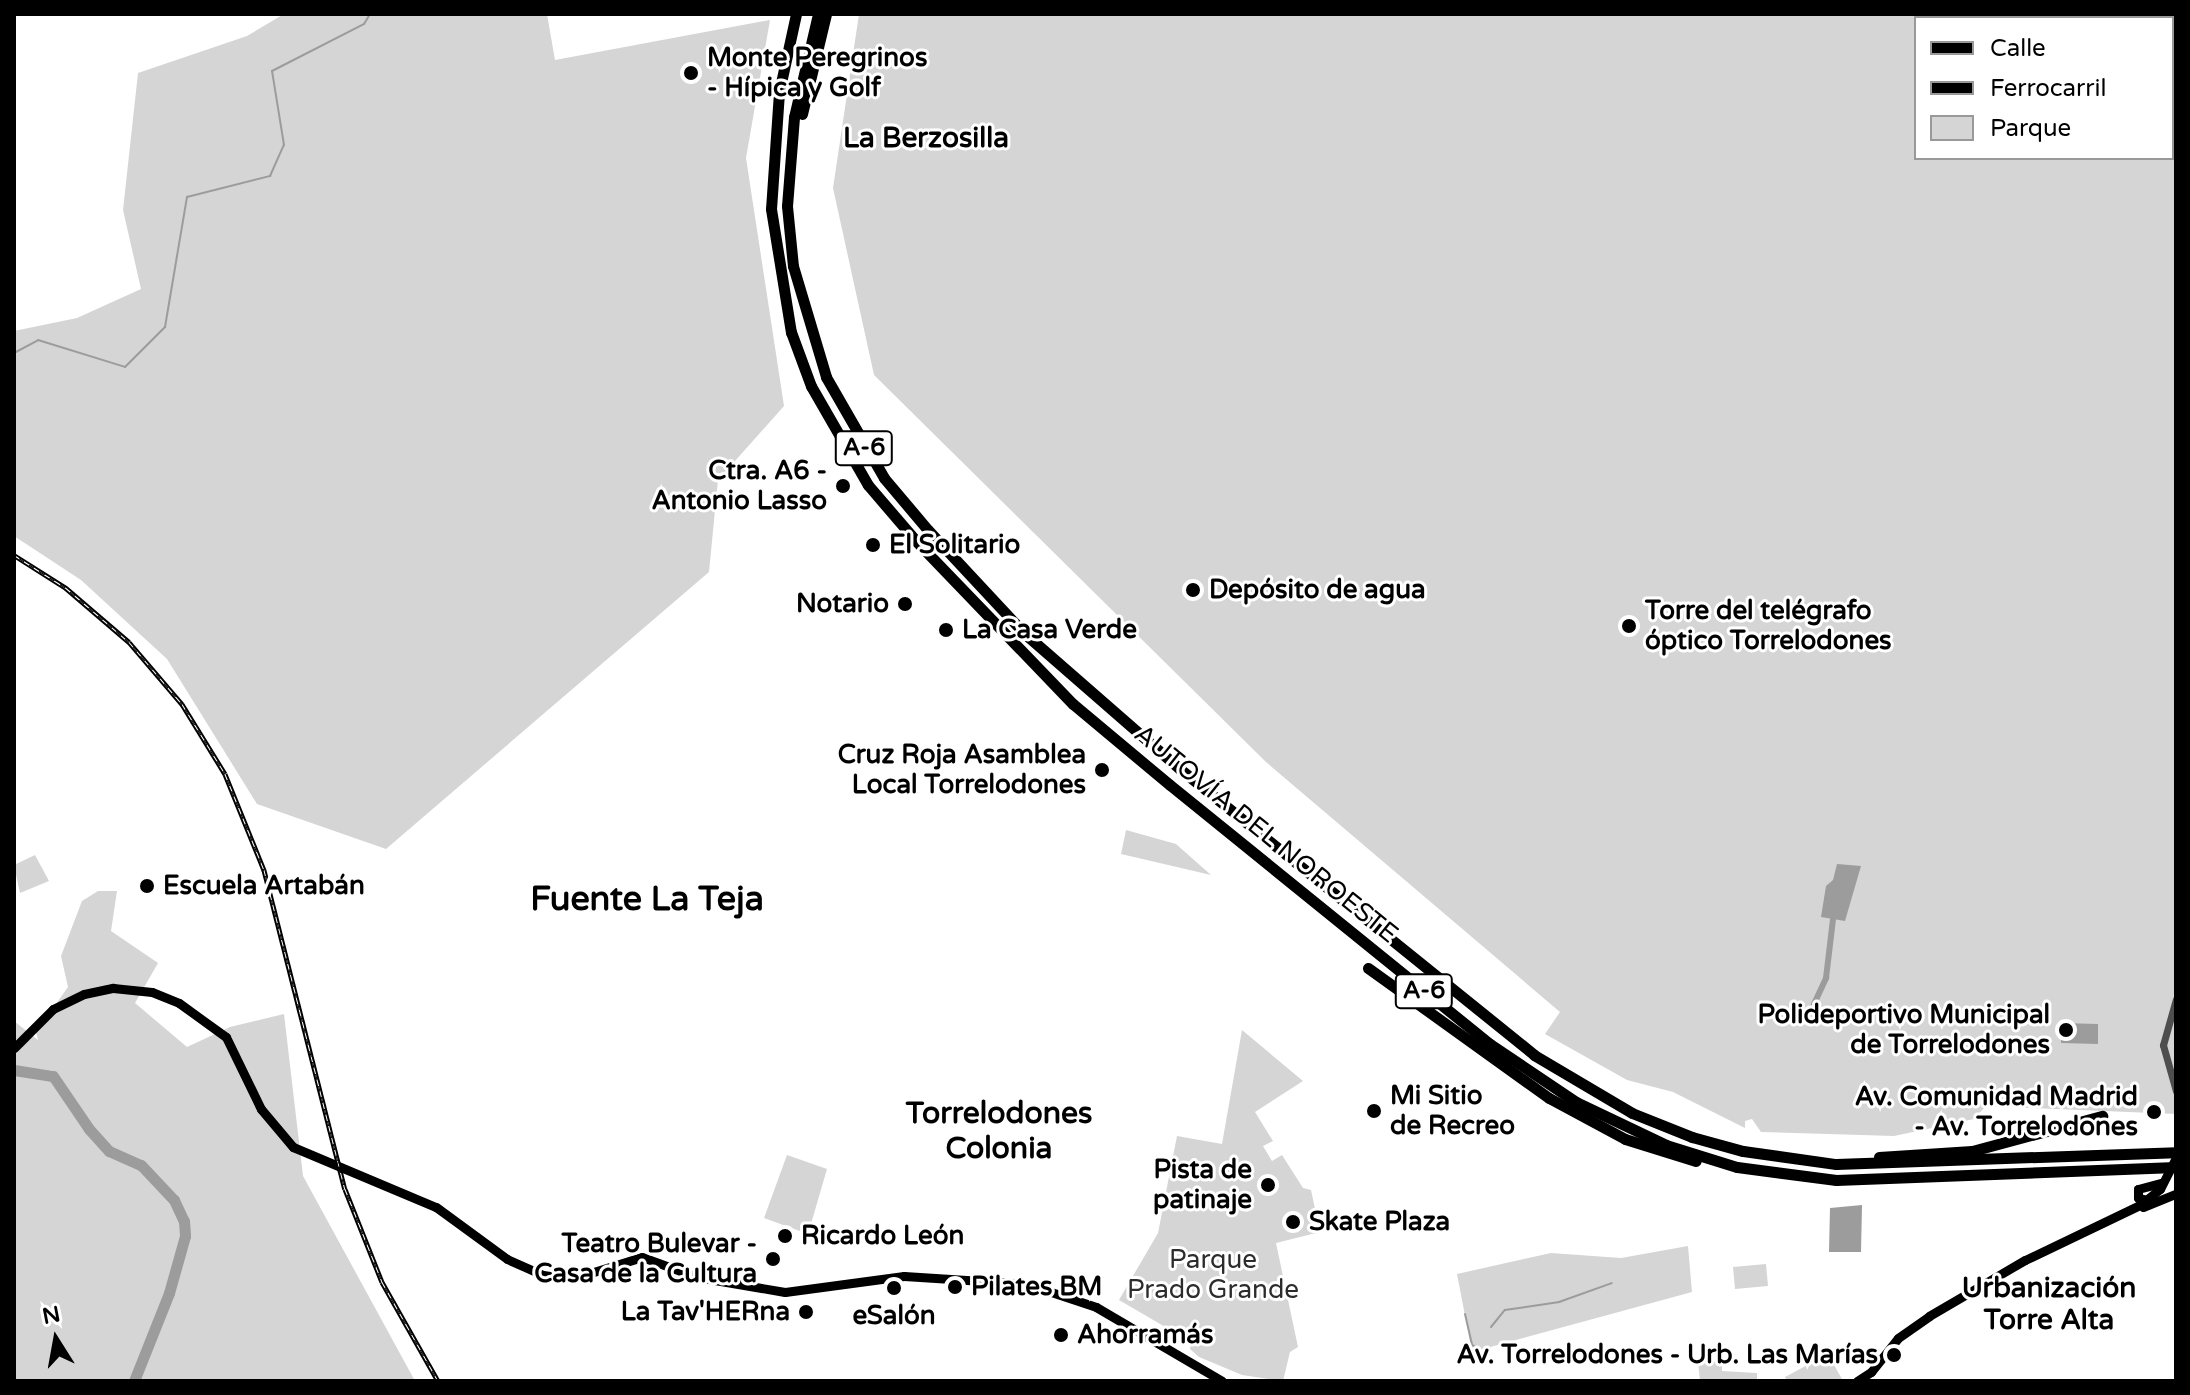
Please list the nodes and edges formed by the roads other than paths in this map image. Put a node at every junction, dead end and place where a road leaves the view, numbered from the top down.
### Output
1 (796, 14) edge
2 (818, 14) edge
3 (826, 14) edge
4 (791, 140) junction
5 (1368, 968) dead end
6 (2176, 999) edge
7 (14, 1048) edge
8 (2176, 1091) edge
9 (2102, 1116) dead end
10 (2176, 1155) edge
11 (1791, 1160) junction
12 (1737, 1167) junction
13 (2176, 1167) edge
14 (2176, 1194) edge
15 (2099, 1224) junction
16 (1876, 1376) edge
17 (1222, 1381) edge
18 (1857, 1381) edge

1 - 12 highway, AUTOVÍA DEL NOROESTE / A-6
2 - 4 highway, AUTOVÍA DEL NOROESTE / A-6
3 - 4 highway
4 - 11 highway, AUTOVÍA DEL NOROESTE / A-6
5 - 12 highway
6 - 8 street
7 - 17 main road
9 - 11 highway
10 - 11 highway, AUTOVÍA DEL NOROESTE / A-6
10 - 15 main road
12 - 13 highway, AUTOVÍA DEL NOROESTE / A-6
14 - 15 main road
15 - 16 main road
16 - 18 main road

